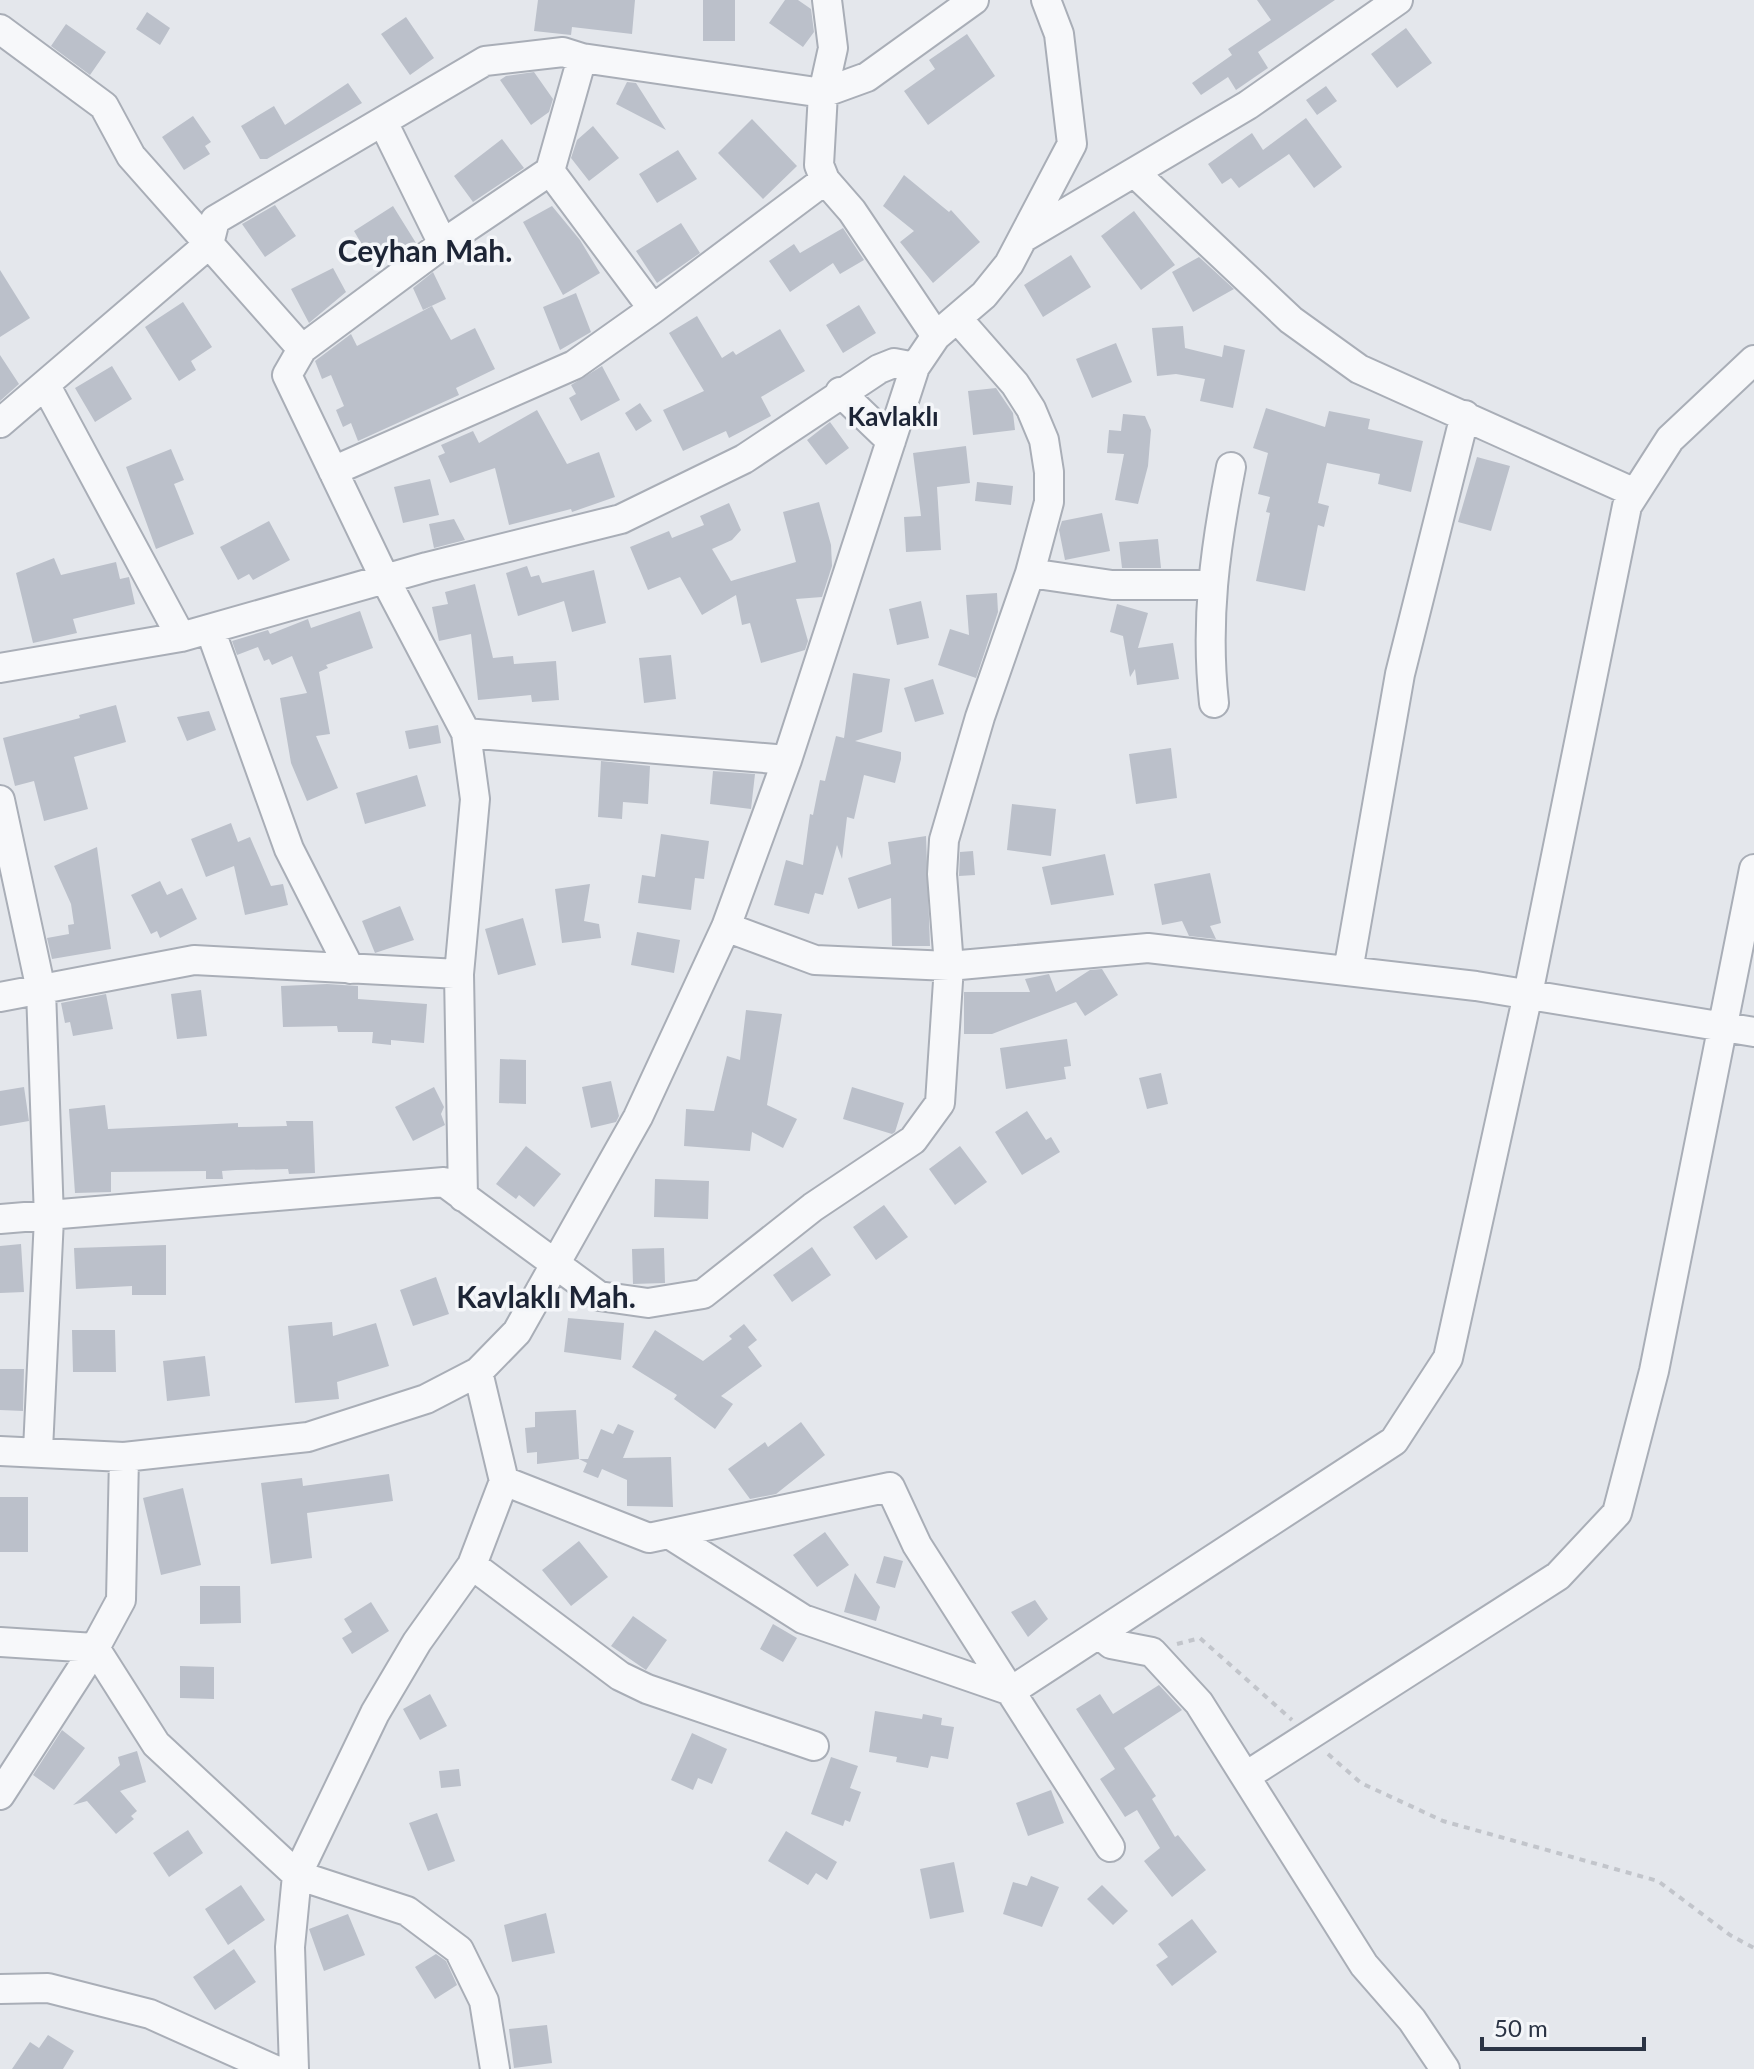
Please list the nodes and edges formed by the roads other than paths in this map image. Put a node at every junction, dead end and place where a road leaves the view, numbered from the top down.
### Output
1 (827, 0) edge
2 (974, 0) edge
3 (1046, 0) edge
4 (1398, 0) edge
5 (0, 29) edge
6 (582, 58) junction
7 (823, 93) junction
8 (383, 122) junction
9 (550, 171) junction
10 (1135, 173) junction
11 (825, 180) junction
12 (1023, 238) junction
13 (209, 244) junction
14 (443, 244) junction
15 (653, 309) junction
16 (957, 318) junction
17 (936, 336) junction
18 (302, 349) junction
19 (1754, 360) edge
20 (915, 367) junction
21 (46, 386) junction
22 (840, 392) junction
23 (1465, 415) junction
24 (0, 423) edge
25 (891, 441) junction
26 (1231, 467) dead end
27 (333, 471) junction
28 (1635, 493) junction
29 (1030, 573) junction
30 (385, 579) junction
31 (1210, 585) junction
32 (210, 629) junction
33 (181, 637) junction
34 (0, 668) edge
35 (1214, 703) dead end
36 (466, 733) junction
37 (787, 760) junction
38 (0, 800) edge
39 (1754, 869) edge
40 (726, 927) junction
41 (949, 966) junction
42 (350, 969) junction
43 (1348, 971) junction
44 (459, 974) junction
45 (41, 990) junction
46 (1528, 994) junction
47 (0, 997) edge
48 (1723, 1028) junction
49 (1754, 1032) edge
50 (463, 1197) junction
51 (49, 1218) junction
52 (0, 1219) edge
53 (554, 1266) junction
54 (478, 1372) junction
55 (38, 1450) junction
56 (0, 1451) edge
57 (124, 1457) junction
58 (504, 1481) junction
59 (669, 1534) junction
60 (472, 1565) junction
61 (1099, 1634) junction
62 (0, 1642) edge
63 (95, 1648) junction
64 (1011, 1691) junction
65 (814, 1746) dead end
66 (1246, 1776) junction
67 (0, 1795) edge
68 (1110, 1847) dead end
69 (297, 1875) junction
70 (0, 1989) edge
71 (273, 2069) edge
72 (294, 2069) edge
73 (495, 2069) edge
74 (1445, 2069) edge

1 - 7 street
2 - 7 street
3 - 12 street
4 - 10 street
5 - 13 street
6 - 7 street
6 - 8 street
6 - 9 street
7 - 11 street
8 - 13 street
8 - 14 street
9 - 14 street
9 - 15 street
10 - 12 street
10 - 23 street
11 - 15 street
11 - 17 street
12 - 16 street
13 - 18 street
13 - 21 street
14 - 18 street
15 - 27 street
16 - 17 street
16 - 29 street
17 - 20 street
18 - 27 street
19 - 28 street
20 - 22 street
20 - 25 street
21 - 24 street
21 - 33 street
22 - 25 street
22 - 30 street
23 - 28 street
23 - 43 street
25 - 37 street
26 - 31 street
27 - 30 street
28 - 46 street
29 - 31 street
29 - 41 street
30 - 32 street
30 - 36 street
31 - 35 street
32 - 33 street
32 - 42 street
33 - 34 street
36 - 37 street
36 - 44 street
37 - 40 street
38 - 45 street
39 - 48 street
40 - 41 street
40 - 53 street
41 - 43 street
41 - 53 street
42 - 44 street
42 - 45 street
43 - 46 street
44 - 50 street
45 - 47 street
45 - 51 street
46 - 48 street
46 - 61 street
48 - 49 street
48 - 66 street
50 - 51 street
50 - 53 street
51 - 52 street
51 - 55 street
53 - 54 street
54 - 57 street
54 - 58 street
55 - 56 street
55 - 57 street
57 - 63 street
58 - 59 street
58 - 60 street
59 - 64 street
59 - 64 street
60 - 65 street
60 - 69 street
61 - 64 street
61 - 66 street
62 - 63 street
63 - 67 street
63 - 69 street
64 - 68 street
66 - 74 street
69 - 72 street
69 - 73 street
70 - 71 street

